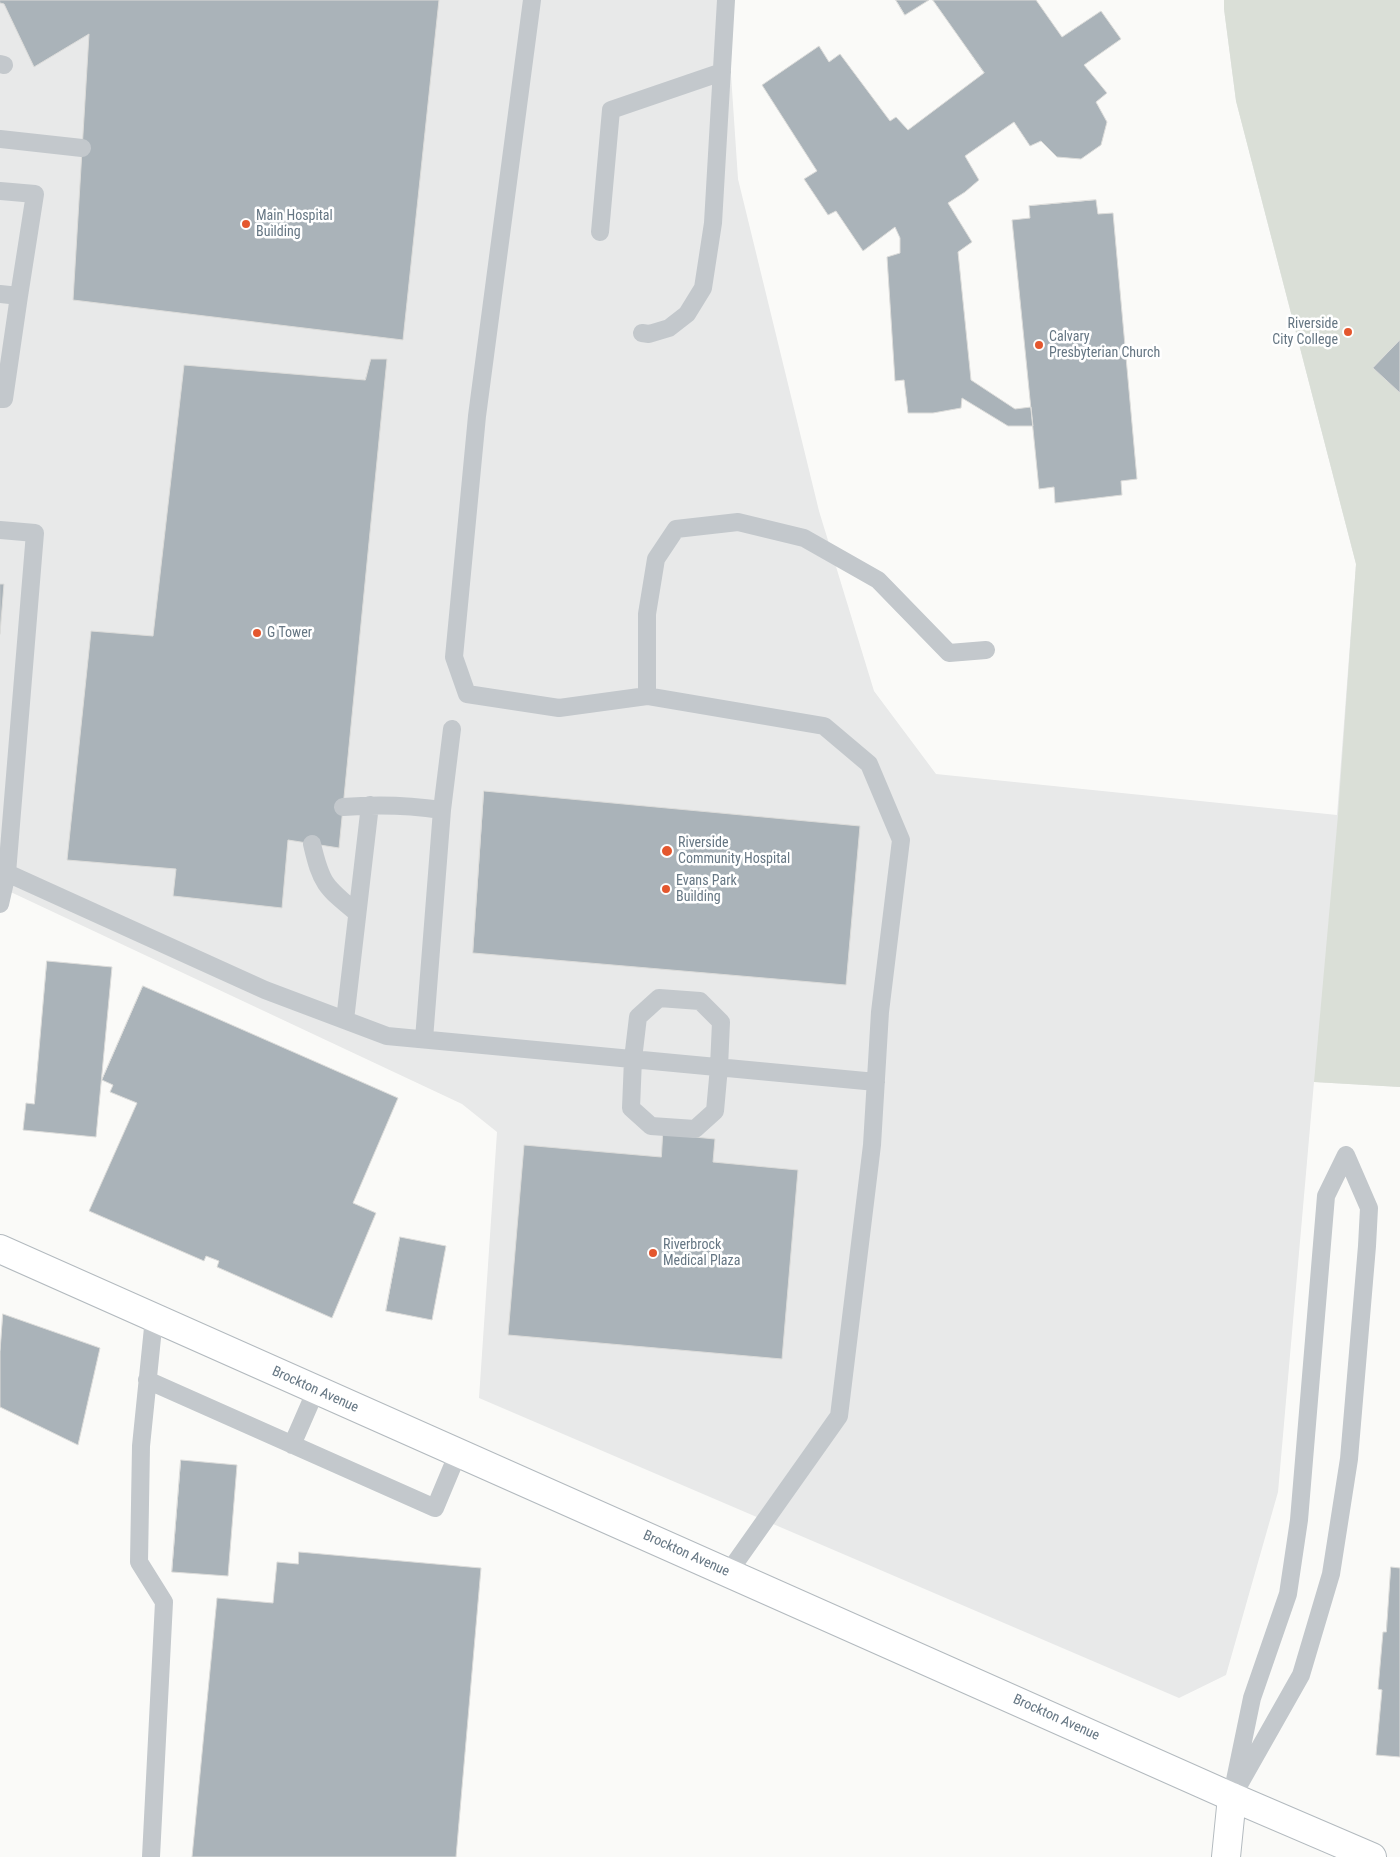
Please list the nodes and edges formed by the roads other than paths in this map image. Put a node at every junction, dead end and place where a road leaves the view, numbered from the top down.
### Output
1 (532, 0) edge
2 (726, 0) edge
3 (722, 72) junction
4 (0, 139) edge
5 (82, 148) dead end
6 (0, 191) edge
7 (600, 232) dead end
8 (0, 294) edge
9 (19, 296) junction
10 (642, 333) dead end
11 (0, 399) edge
12 (0, 530) edge
13 (986, 650) dead end
14 (647, 696) junction
15 (452, 729) dead end
16 (370, 804) junction
17 (343, 807) dead end
18 (442, 810) junction
19 (312, 844) dead end
20 (4, 872) edge
21 (0, 904) edge
22 (357, 913) junction
23 (344, 1020) junction
24 (424, 1039) junction
25 (632, 1059) junction
26 (719, 1067) junction
27 (876, 1082) junction
28 (0, 1249) edge
29 (154, 1318) junction
30 (147, 1380) junction
31 (316, 1390) junction
32 (292, 1445) junction
33 (458, 1453) junction
34 (728, 1573) junction
35 (1232, 1797) junction
36 (151, 1857) edge
37 (1226, 1857) edge
38 (1372, 1857) edge

1 - 14 lane
2 - 3 lane
3 - 7 lane
3 - 10 lane
4 - 5 lane
6 - 9 lane
8 - 9 lane
9 - 11 lane
12 - 20 lane
13 - 14 lane
14 - 27 lane
15 - 18 lane
16 - 17 lane
16 - 18 lane
16 - 22 lane
18 - 24 lane
19 - 22 lane
20 - 21 lane
20 - 23 lane
22 - 23 lane
23 - 24 lane
24 - 25 lane
25 - 26 lane
25 - 26 lane
25 - 26 lane
26 - 27 lane
27 - 34 lane
28 - 29 main road, Brockton Avenue
29 - 30 lane
29 - 31 main road, Brockton Avenue
30 - 32 lane
30 - 36 lane
31 - 32 lane
31 - 33 main road, Brockton Avenue
32 - 33 lane
33 - 34 main road, Brockton Avenue
34 - 35 main road, Brockton Avenue
35 - 35 lane
35 - 37 main road
35 - 38 main road, Brockton Avenue

